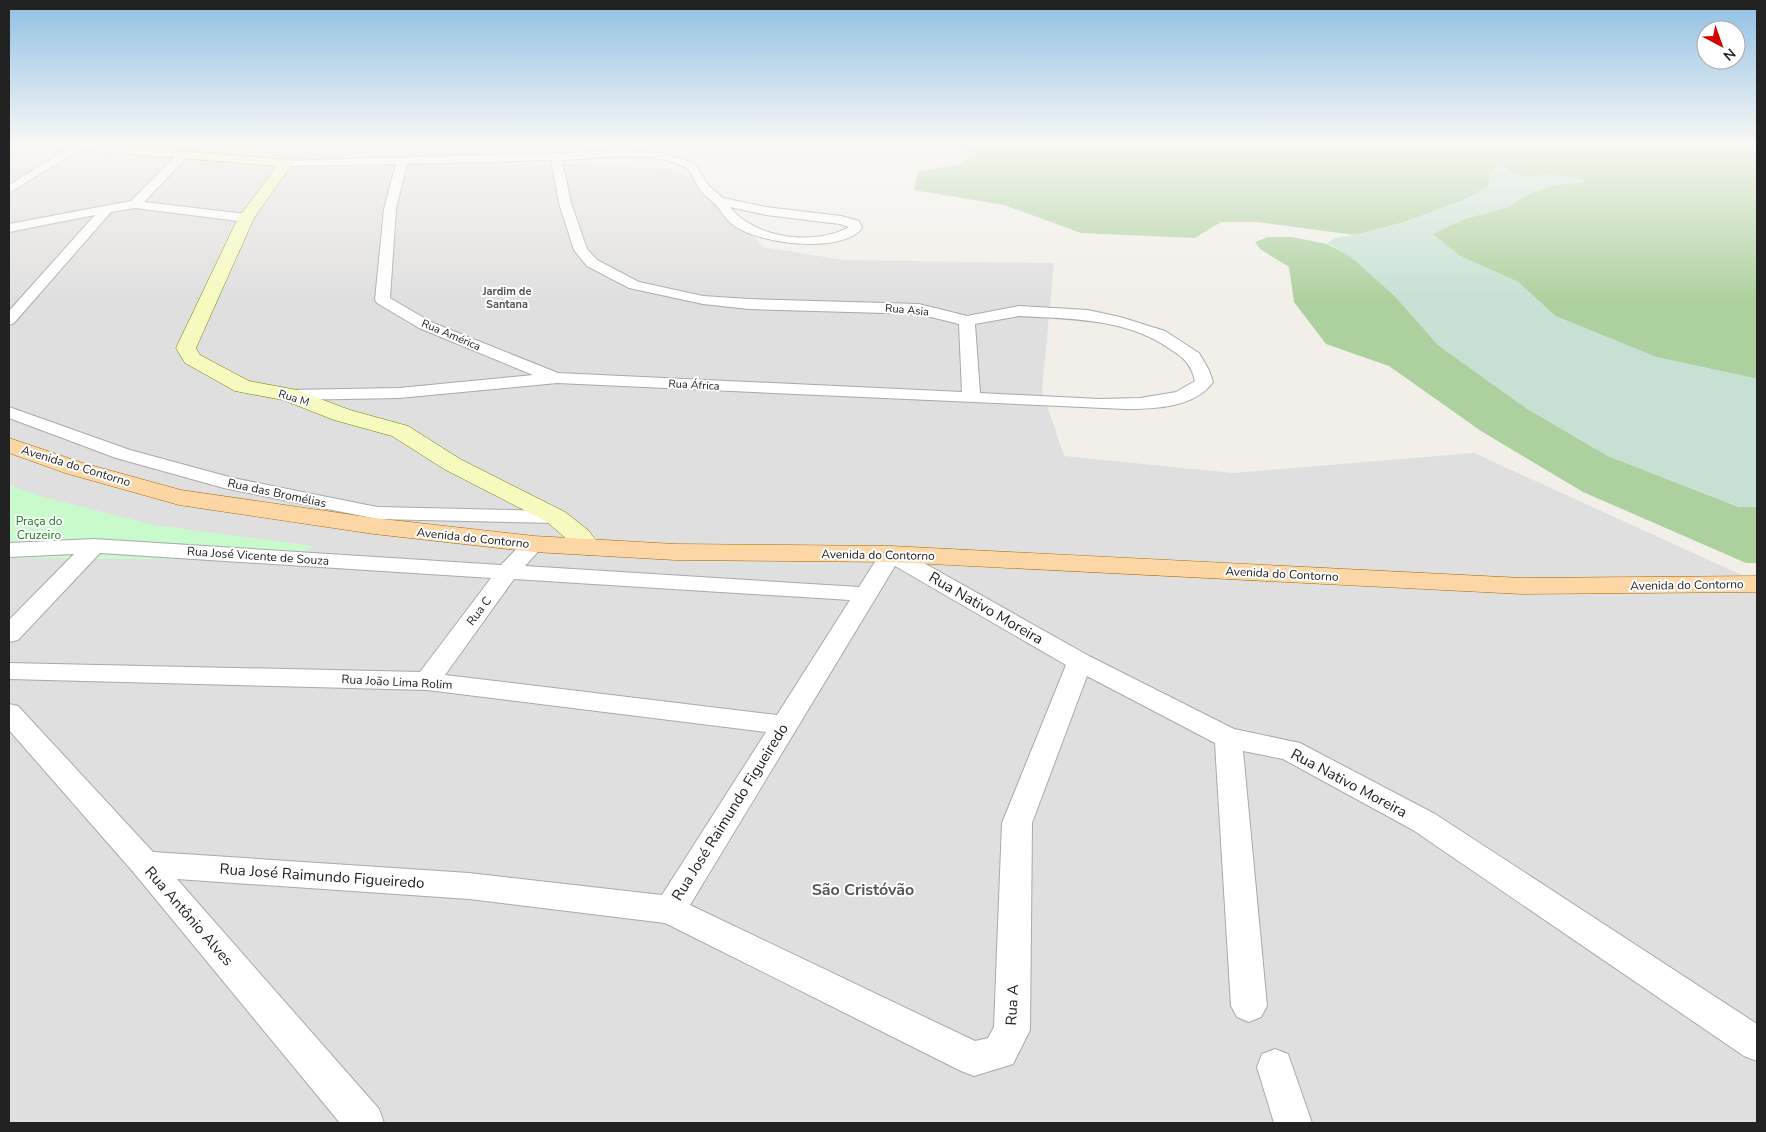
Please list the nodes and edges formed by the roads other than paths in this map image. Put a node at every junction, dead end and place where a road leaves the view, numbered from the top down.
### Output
1 (143, 196) edge
2 (262, 196) edge
3 (393, 196) edge
4 (564, 196) edge
5 (714, 196) edge
6 (719, 201) junction
7 (135, 204) junction
8 (107, 209) junction
9 (246, 218) junction
10 (9, 228) edge
11 (9, 320) edge
12 (967, 320) junction
13 (557, 378) junction
14 (289, 395) junction
15 (971, 398) junction
16 (1098, 404) joint
17 (9, 412) edge
18 (9, 445) edge
19 (556, 517) junction
20 (534, 544) junction
21 (94, 546) junction
22 (588, 547) junction
23 (9, 548) edge
24 (891, 554) junction
25 (508, 571) junction
26 (1757, 584) edge
27 (865, 594) junction
28 (9, 634) edge
29 (1080, 662) junction
30 (9, 671) edge
31 (427, 681) junction
32 (9, 713) edge
33 (783, 725) junction
34 (1228, 738) junction
35 (145, 864) junction
36 (670, 910) junction
37 (1249, 1006) dead end
38 (1757, 1044) edge
39 (1275, 1067) dead end
40 (365, 1123) edge
41 (1293, 1123) edge

1 - 7 street
2 - 9 street, Rua M
3 - 13 street, Rua América
4 - 12 street, Rua Asia
5 - 6 street
6 - 6 street
7 - 8 street
7 - 9 street
8 - 10 street
8 - 11 street
9 - 14 street, Rua M
12 - 15 street
12 - 16 street, Rua Asia
13 - 14 street, Rua África
13 - 15 street, Rua África
14 - 19 street, Rua M
15 - 16 street, Rua África
17 - 19 street, Rua das Bromélias
18 - 20 main road, Avenida do Contorno
19 - 22 street, Rua M
20 - 22 main road, Avenida do Contorno
20 - 25 street, Rua C
21 - 23 street, Rua José Vicente de Souza
21 - 25 street, Rua José Vicente de Souza
21 - 28 street
22 - 24 main road, Avenida do Contorno
24 - 26 main road, Avenida do Contorno
24 - 27 street, Rua José Raimundo Figueiredo
24 - 29 street, Rua Nativo Moreira
25 - 27 street
25 - 31 street, Rua C
27 - 33 street, Rua José Raimundo Figueiredo
29 - 34 street, Rua Nativo Moreira
29 - 36 street, Rua A
30 - 31 street, Rua João Lima Rolim
31 - 33 street, Rua João Lima Rolim
32 - 35 street, Rua Antônio Alves
33 - 36 street, Rua José Raimundo Figueiredo
34 - 37 street
34 - 38 street, Rua Nativo Moreira
35 - 36 street, Rua José Raimundo Figueiredo
35 - 40 street, Rua Antônio Alves
39 - 41 street

